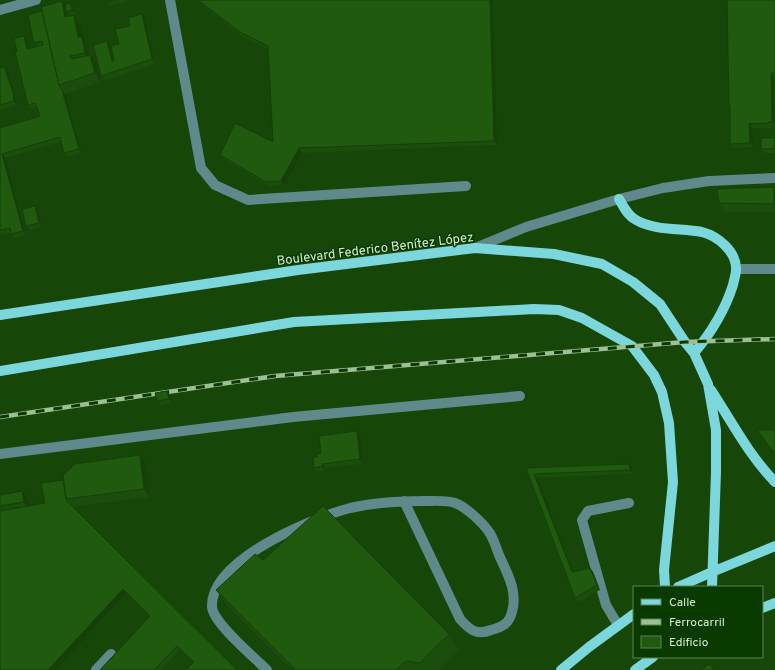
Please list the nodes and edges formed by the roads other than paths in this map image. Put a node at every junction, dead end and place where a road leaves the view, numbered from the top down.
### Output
1 (36, 0) edge
2 (170, 0) edge
3 (0, 10) edge
4 (775, 178) edge
5 (466, 186) dead end
6 (619, 199) junction
7 (475, 248) junction
8 (736, 269) junction
9 (775, 269) edge
10 (0, 315) edge
11 (694, 353) junction
12 (0, 371) edge
13 (708, 384) junction
14 (520, 396) dead end
15 (0, 454) edge
16 (775, 482) edge
17 (404, 501) junction
18 (629, 503) dead end
19 (775, 546) edge
20 (712, 572) junction
21 (665, 586) edge
22 (680, 586) edge
23 (712, 586) edge
24 (775, 603) edge
25 (763, 608) edge
26 (633, 615) edge
27 (618, 625) junction
28 (111, 654) dead end
29 (652, 658) edge
30 (96, 670) edge
31 (267, 670) edge
32 (561, 670) edge
33 (635, 670) edge

1 - 3 street
2 - 5 street
4 - 6 street
6 - 7 street
6 - 8 main road
7 - 10 main road, Boulevard Federico Benítez López
7 - 11 main road, Boulevard Federico Benítez López
8 - 9 street
8 - 11 main road
11 - 13 main road, Boulevard Federico Benítez López
12 - 21 main road
13 - 16 main road
13 - 20 main road, Boulevard Federico Benítez López
14 - 15 street
17 - 17 street
17 - 31 street
18 - 27 street
19 - 20 main road
20 - 22 main road
20 - 23 main road, Boulevard Federico Benítez López
24 - 25 main road
26 - 27 main road
27 - 32 main road
28 - 30 street
29 - 33 main road

